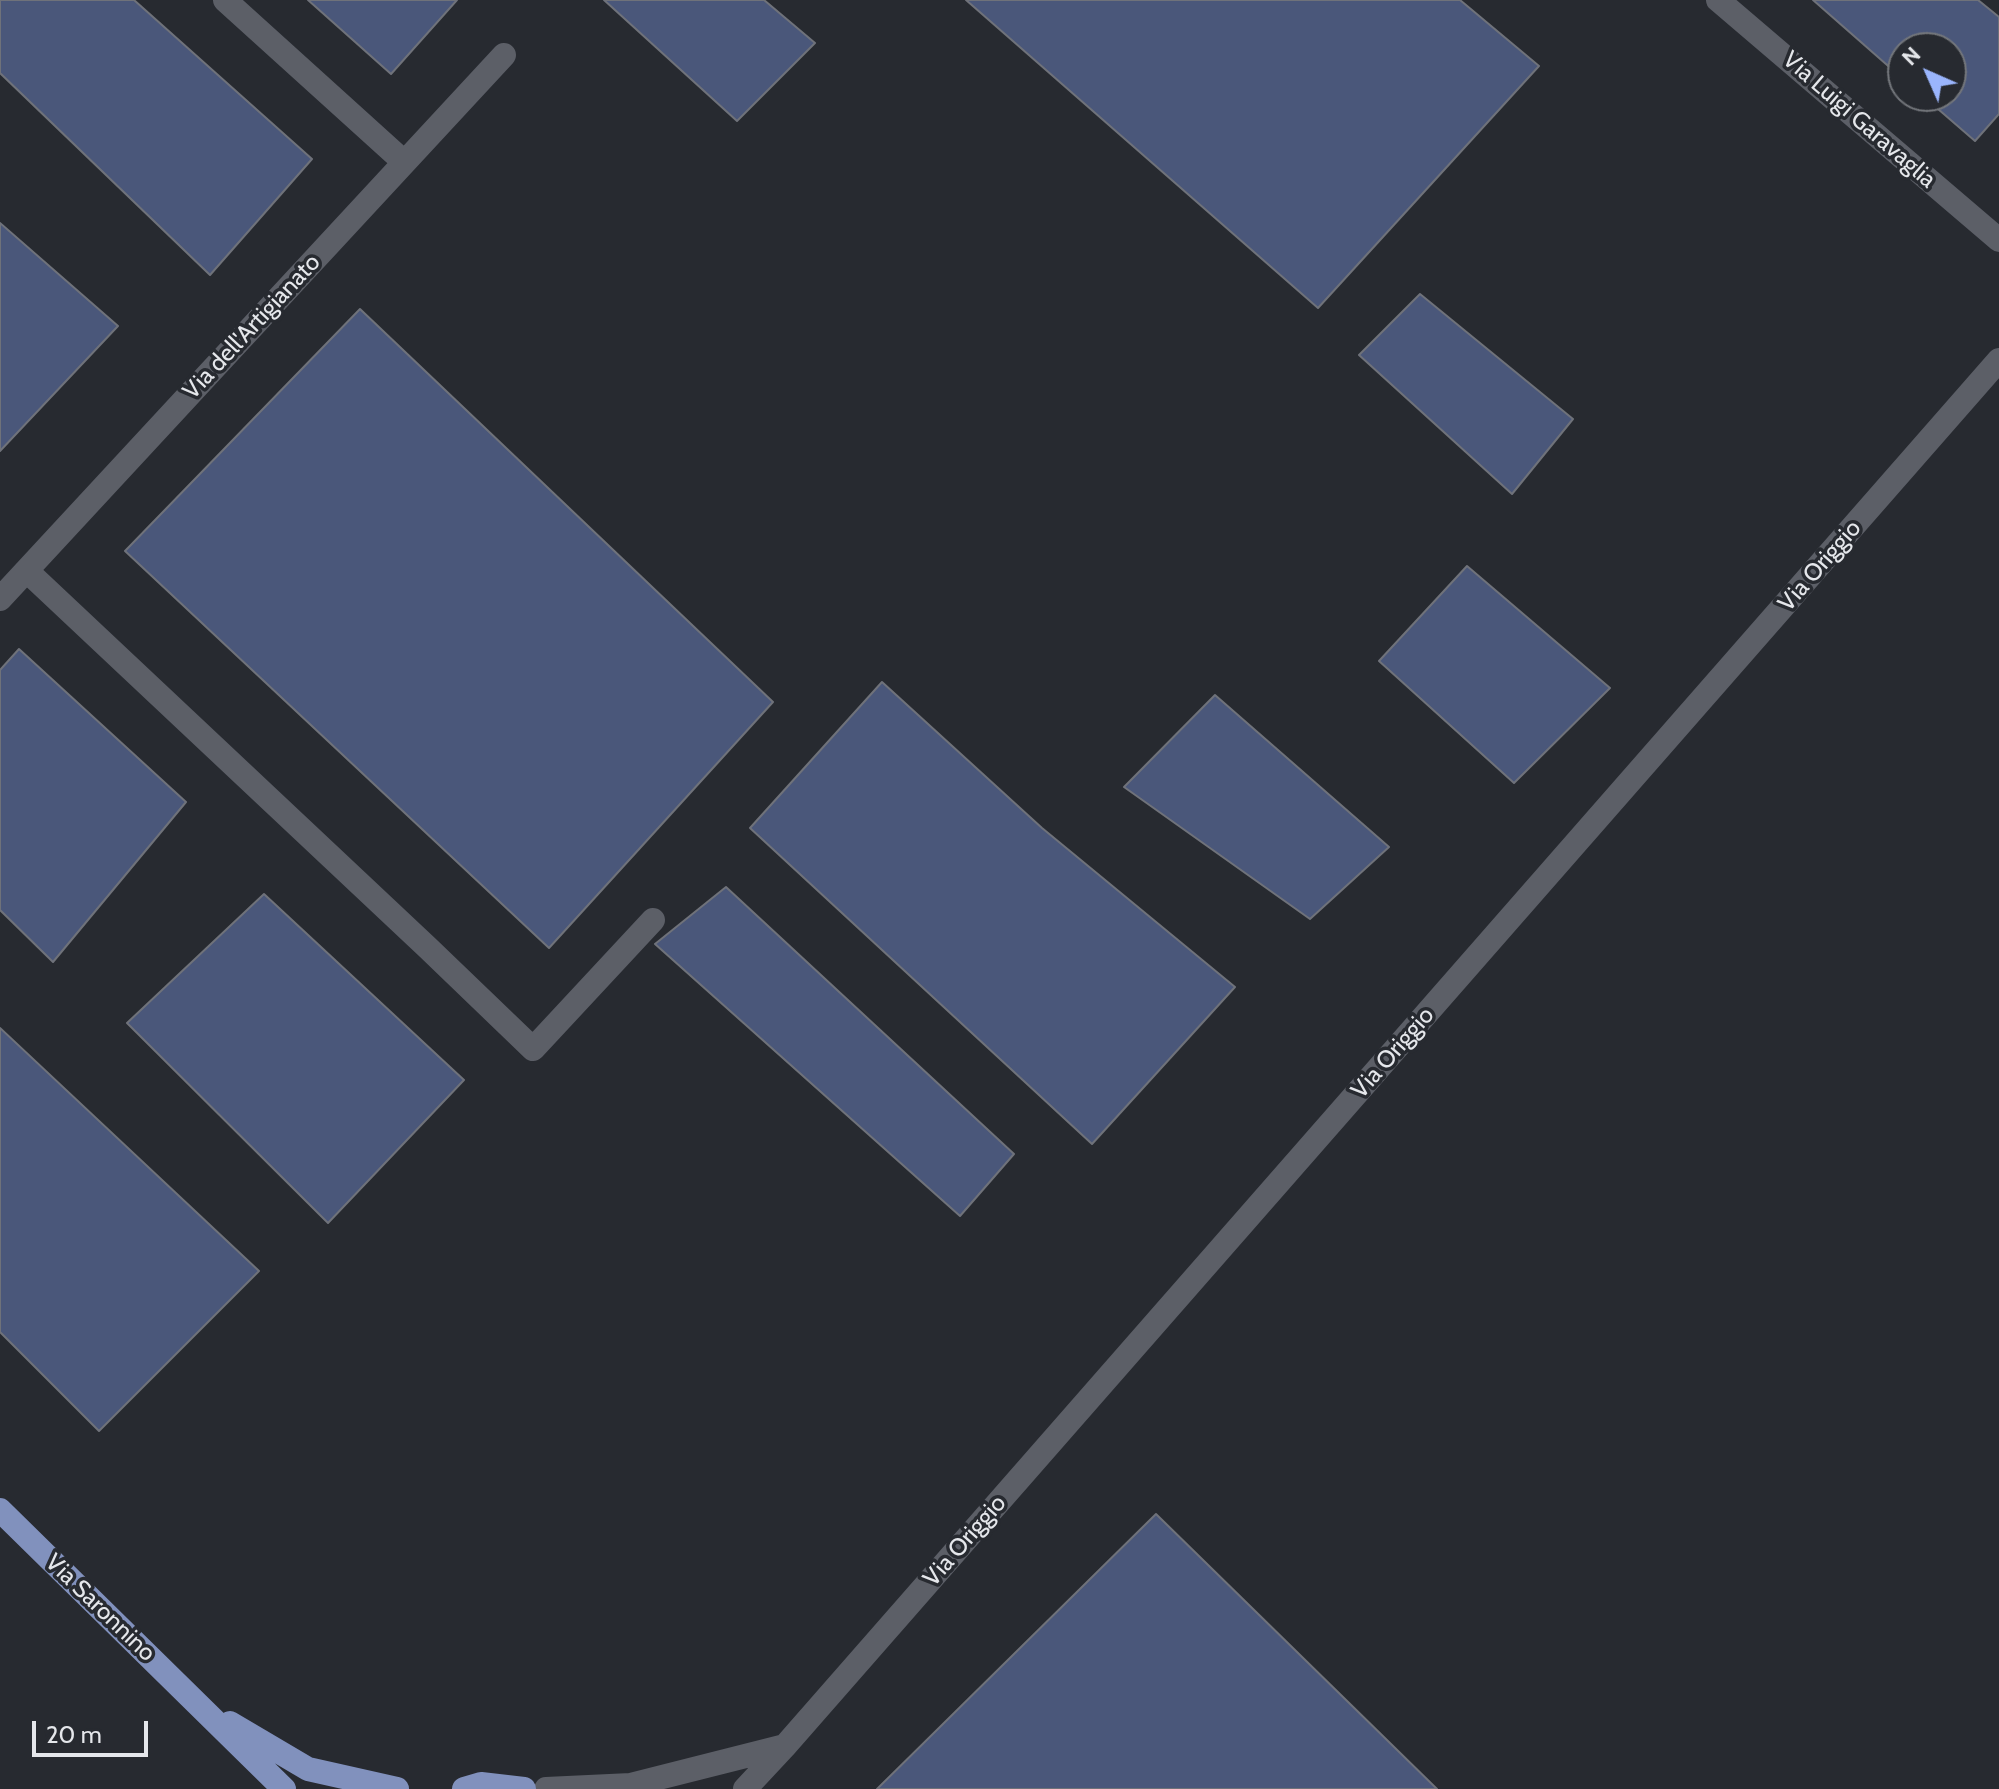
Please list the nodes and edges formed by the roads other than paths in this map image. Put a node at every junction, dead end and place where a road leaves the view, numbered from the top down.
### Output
1 (225, 0) edge
2 (1718, 0) edge
3 (504, 55) dead end
4 (404, 162) junction
5 (1999, 240) edge
6 (1999, 360) edge
7 (27, 571) junction
8 (0, 599) edge
9 (653, 920) dead end
10 (0, 1510) edge
11 (201, 1705) junction
12 (785, 1746) junction
13 (284, 1789) edge
14 (397, 1789) edge
15 (464, 1789) edge
16 (524, 1789) edge
17 (546, 1789) edge
18 (745, 1789) edge

1 - 4 street
2 - 5 street, Via Luigi Garavaglia
3 - 4 street, Via dell'Artigianato
4 - 7 street, Via dell'Artigianato
6 - 12 street, Via Origgio
7 - 8 street, Via dell'Artigianato
7 - 9 street
10 - 11 main road, Via Saronnino
11 - 13 main road, Via Saronnino
11 - 14 main road, Via Saronnino
12 - 17 street
12 - 18 street, Via Origgio
15 - 16 main road

